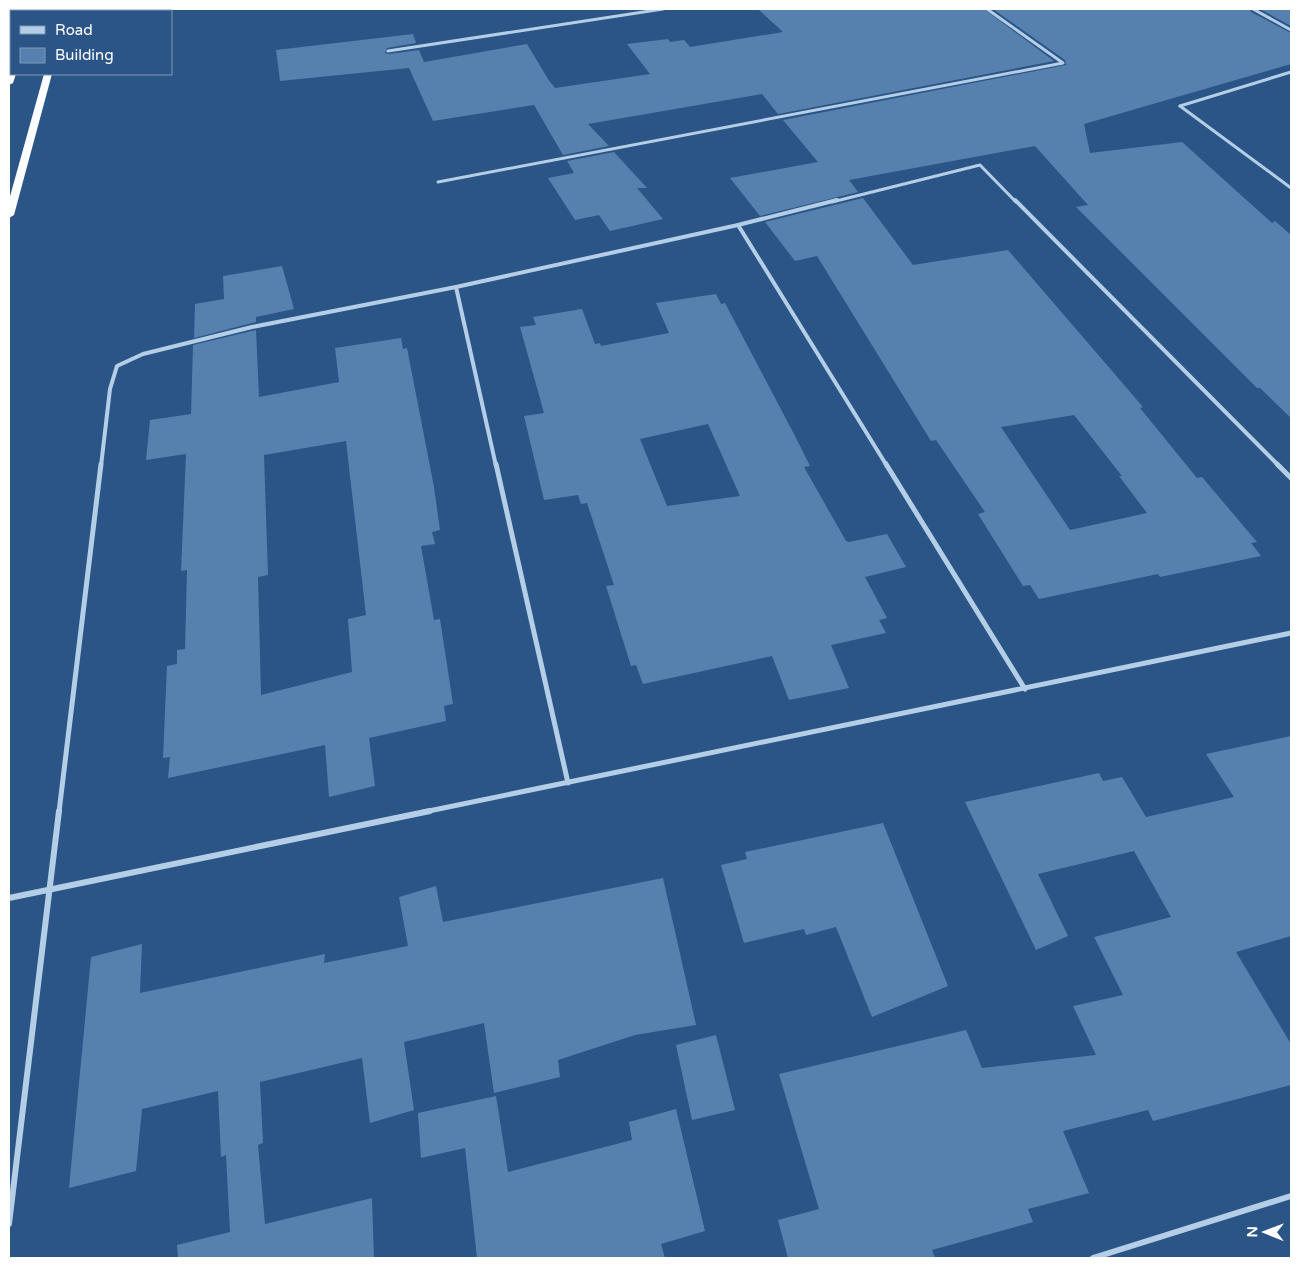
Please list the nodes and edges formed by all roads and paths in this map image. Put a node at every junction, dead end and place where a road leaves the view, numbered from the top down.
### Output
1 (664, 9) edge
2 (987, 9) edge
3 (1253, 9) edge
4 (1291, 30) edge
5 (388, 51) dead end
6 (1291, 72) edge
7 (48, 75) edge
8 (438, 182) dead end
9 (1291, 188) edge
10 (9, 215) edge
11 (738, 225) junction
12 (456, 287) junction
13 (1291, 478) edge
14 (1291, 633) edge
15 (1024, 689) junction
16 (568, 783) junction
17 (49, 892) junction
18 (9, 898) edge
19 (1291, 1196) edge
20 (9, 1224) edge
21 (1093, 1258) edge

1 - 5 street
2 - 8 street
3 - 4 street
6 - 9 street
7 - 10 highway
11 - 12 street
11 - 13 street
11 - 15 street
12 - 16 street
12 - 17 street
14 - 15 street
15 - 16 street
16 - 17 street
17 - 18 street
17 - 20 street
19 - 21 street

